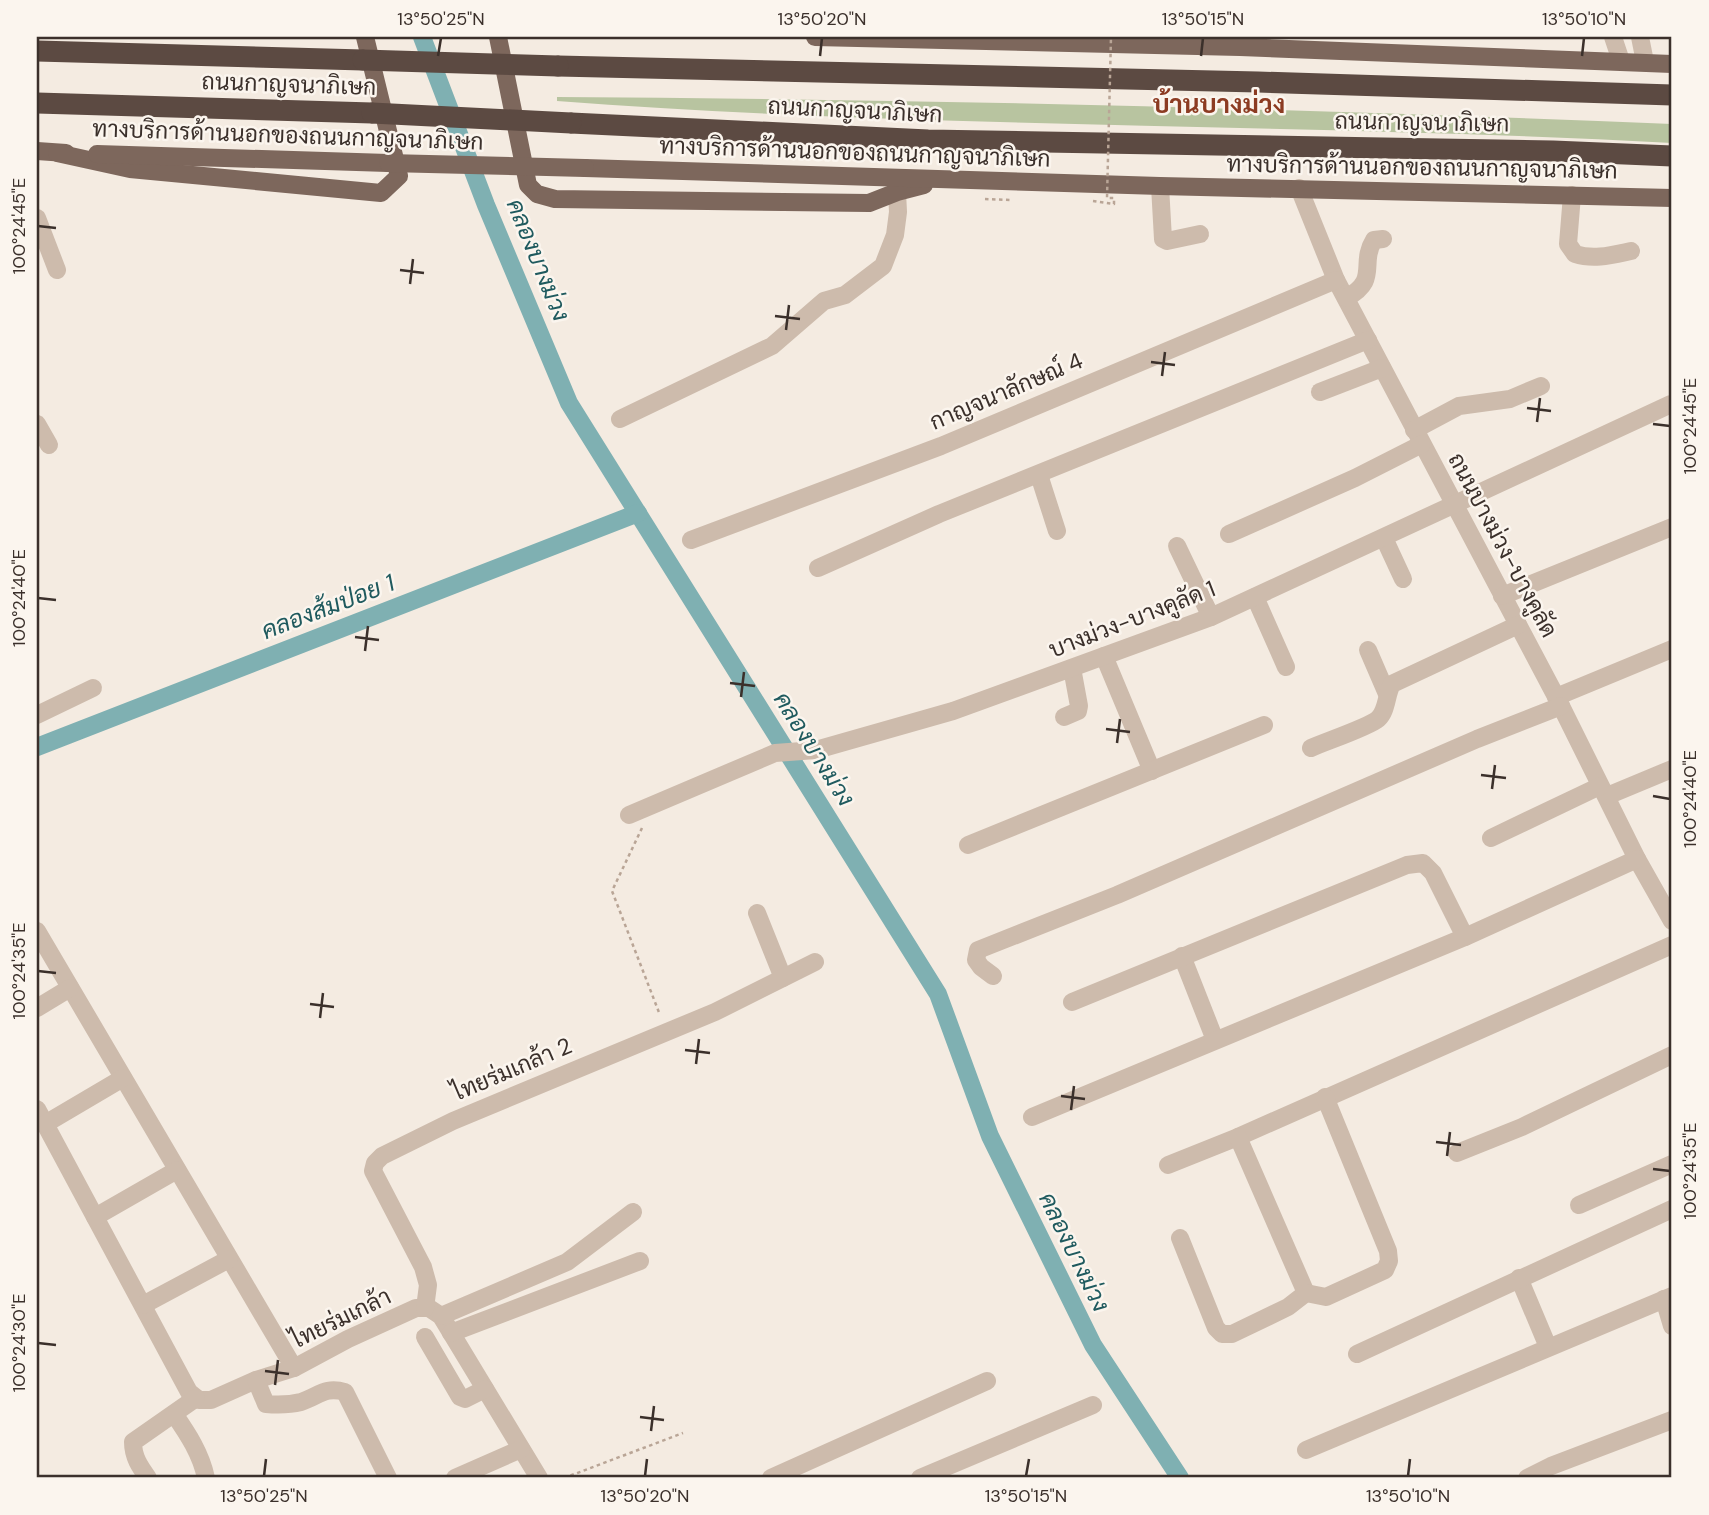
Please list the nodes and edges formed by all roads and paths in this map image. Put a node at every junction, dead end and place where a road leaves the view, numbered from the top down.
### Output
1 (365, 37) edge
2 (498, 37) edge
3 (815, 37) edge
4 (1111, 37) edge
5 (1613, 37) edge
6 (1640, 37) edge
7 (899, 38) edge
8 (1240, 42) edge
9 (1330, 43) edge
10 (37, 51) edge
11 (1620, 61) junction
12 (1645, 62) junction
13 (1672, 64) edge
14 (1672, 94) edge
15 (37, 103) edge
16 (37, 151) edge
17 (57, 153) junction
18 (1672, 156) edge
19 (944, 179) junction
20 (1160, 186) junction
21 (1299, 188) junction
22 (897, 192) junction
23 (1572, 195) junction
24 (1672, 198) edge
25 (1093, 201) dead end
26 (37, 218) edge
27 (1200, 234) dead end
28 (1384, 239) dead end
29 (1631, 251) dead end
30 (57, 270) dead end
31 (1336, 280) junction
32 (1346, 298) junction
33 (1368, 340) junction
34 (1382, 368) junction
35 (1541, 386) dead end
36 (1320, 392) dead end
37 (1671, 404) edge
38 (620, 419) dead end
39 (37, 424) edge
40 (1418, 437) junction
41 (49, 445) dead end
42 (1039, 475) junction
43 (1454, 506) junction
44 (1672, 527) edge
45 (1057, 531) dead end
46 (1229, 534) dead end
47 (1384, 538) junction
48 (691, 540) dead end
49 (1177, 546) dead end
50 (818, 568) dead end
51 (1403, 579) dead end
52 (1502, 596) junction
53 (1255, 597) junction
54 (1211, 617) junction
55 (1517, 625) junction
56 (1672, 649) edge
57 (1368, 650) dead end
58 (1104, 656) junction
59 (1286, 667) dead end
60 (1072, 668) junction
61 (93, 688) dead end
62 (1387, 694) junction
63 (1558, 701) junction
64 (37, 715) edge
65 (1064, 717) dead end
66 (1264, 725) dead end
67 (1311, 748) dead end
68 (1672, 769) edge
69 (1152, 771) junction
70 (1603, 791) junction
71 (652, 806) junction
72 (629, 815) dead end
73 (1491, 838) dead end
74 (968, 845) dead end
75 (1637, 859) junction
76 (757, 913) dead end
77 (1672, 921) edge
78 (37, 931) edge
79 (1465, 937) junction
80 (1672, 945) edge
81 (1182, 956) junction
82 (816, 962) dead end
83 (993, 976) dead end
84 (783, 978) junction
85 (70, 988) junction
86 (1072, 1002) dead end
87 (37, 1008) edge
88 (667, 1032) junction
89 (1215, 1040) junction
90 (1672, 1055) edge
91 (123, 1078) junction
92 (1325, 1097) junction
93 (41, 1116) edge
94 (1032, 1118) dead end
95 (1238, 1137) junction
96 (1457, 1153) dead end
97 (1672, 1164) edge
98 (1168, 1165) dead end
99 (177, 1170) junction
100 (1579, 1205) dead end
101 (1672, 1209) edge
102 (634, 1212) dead end
103 (95, 1217) junction
104 (1180, 1238) dead end
105 (229, 1259) junction
106 (640, 1261) dead end
107 (1520, 1278) junction
108 (1307, 1293) junction
109 (1668, 1298) edge
110 (142, 1305) junction
111 (433, 1312) junction
112 (1672, 1322) edge
113 (451, 1333) junction
114 (425, 1337) dead end
115 (1548, 1347) junction
116 (1357, 1354) dead end
117 (294, 1368) junction
118 (256, 1380) junction
119 (987, 1381) dead end
120 (485, 1389) junction
121 (196, 1398) junction
122 (1093, 1405) dead end
123 (174, 1414) junction
124 (1672, 1420) edge
125 (683, 1433) dead end
126 (522, 1449) junction
127 (1306, 1450) dead end
128 (148, 1478) edge
129 (205, 1478) edge
130 (388, 1478) edge
131 (455, 1478) edge
132 (539, 1478) edge
133 (564, 1478) edge
134 (771, 1478) edge
135 (920, 1478) edge
136 (1527, 1478) edge

1 - 17 main road
2 - 22 main road
3 - 7 main road
4 - 25 path, bridge
5 - 11 street
6 - 12 street
7 - 8 main road
8 - 9 main road
9 - 11 main road
10 - 14 highway, ถนนกาญจนาภิเษก, bridge
11 - 12 main road
12 - 13 main road
15 - 18 highway, ถนนกาญจนาภิเษก, bridge
16 - 17 main road, ทางบริการด้านนอกของถนนกาญจนาภิเษก
17 - 19 main road, ทางบริการด้านนอกของถนนกาญจนาภิเษก, bridge
19 - 20 main road, ทางบริการด้านนอกของถนนกาญจนาภิเษก
19 - 22 main road
20 - 21 main road, ทางบริการด้านนอกของถนนกาญจนาภิเษก
20 - 27 street
21 - 23 main road, ทางบริการด้านนอกของถนนกาญจนาภิเษก
21 - 31 street, ถนนบางม่วง-บางคูลัด
22 - 38 street
23 - 24 main road, ทางบริการด้านนอกของถนนกาญจนาภิเษก
23 - 29 street
26 - 30 street
28 - 32 street
31 - 32 street, ถนนบางม่วง-บางคูลัด
31 - 48 street, กาญจนาลักษณ์ 4
32 - 33 street, ถนนบางม่วง-บางคูลัด
33 - 34 street, ถนนบางม่วง-บางคูลัด
33 - 42 street
34 - 36 street
34 - 40 street, ถนนบางม่วง-บางคูลัด
35 - 40 street
37 - 43 street, บางม่วง-บางคูลัด 1
39 - 41 street
40 - 43 street, ถนนบางม่วง-บางคูลัด
40 - 46 street
42 - 45 street
42 - 50 street
43 - 47 street, บางม่วง-บางคูลัด 1
43 - 52 street, ถนนบางม่วง-บางคูลัด
44 - 52 street
47 - 51 street
47 - 53 street, บางม่วง-บางคูลัด 1
49 - 54 street
52 - 55 street, ถนนบางม่วง-บางคูลัด
53 - 54 street, บางม่วง-บางคูลัด 1
53 - 59 street
54 - 58 street, บางม่วง-บางคูลัด 1
55 - 62 street
55 - 63 street, ถนนบางม่วง-บางคูลัด
56 - 63 street
57 - 62 street
58 - 60 street, บางม่วง-บางคูลัด 1
58 - 69 street
60 - 65 street
60 - 71 street, บางม่วง-บางคูลัด 1
61 - 64 street
62 - 67 street
63 - 70 street, ถนนบางม่วง-บางคูลัด
63 - 83 street
66 - 69 street
68 - 70 street
69 - 74 street
70 - 73 street
70 - 75 street, ถนนบางม่วง-บางคูลัด
71 - 72 street, บางม่วง-บางคูลัด 1
71 - 88 path
75 - 77 street, ถนนบางม่วง-บางคูลัด
75 - 79 street
76 - 84 street
78 - 85 street
79 - 81 street
79 - 89 street
80 - 92 street
81 - 86 street
81 - 89 street
82 - 84 street, ไทยร่มเกล้า 2
84 - 88 street, ไทยร่มเกล้า 2
85 - 87 street
85 - 91 street
88 - 111 street, ไทยร่มเกล้า 2
89 - 94 street
90 - 96 street
91 - 93 street
91 - 99 street
92 - 95 street
92 - 108 street
93 - 103 street
95 - 98 street
95 - 108 street
97 - 100 street
99 - 103 street
99 - 105 street
101 - 107 street
102 - 111 street, ไทยร่มเกล้า
103 - 110 street
104 - 108 street
105 - 110 street
105 - 117 street
106 - 113 street
107 - 115 street
107 - 116 street
109 - 112 street
109 - 115 street
110 - 121 street
111 - 113 street
111 - 117 street, ไทยร่มเกล้า
113 - 120 street
114 - 120 street
115 - 127 street
117 - 118 street, ไทยร่มเกล้า
118 - 121 street, ไทยร่มเกล้า
118 - 130 street
119 - 134 street
120 - 126 street
121 - 123 street
122 - 135 street
123 - 128 street
123 - 129 street
124 - 136 street
125 - 133 path
126 - 131 street
126 - 132 street

